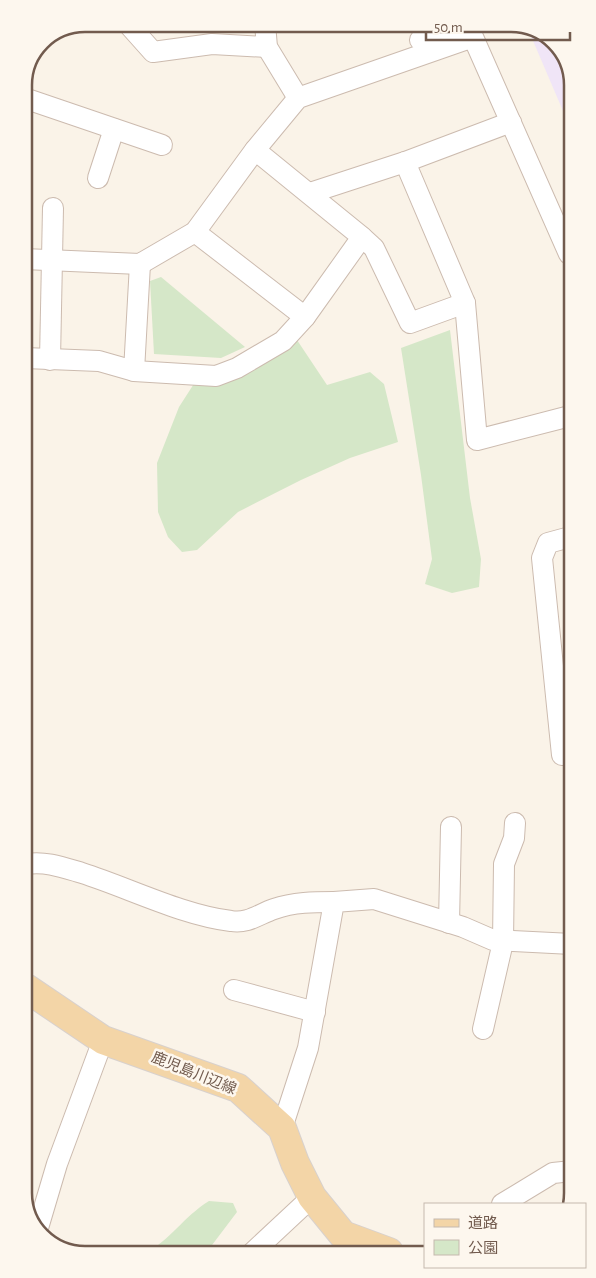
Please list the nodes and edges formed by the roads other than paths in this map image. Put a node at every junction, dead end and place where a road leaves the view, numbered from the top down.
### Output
1 (135, 32) edge
2 (266, 32) edge
3 (436, 33) edge
4 (420, 39) edge
5 (267, 47) junction
6 (298, 98) junction
7 (33, 101) edge
8 (510, 122) junction
9 (114, 129) junction
10 (162, 145) dead end
11 (255, 150) junction
12 (406, 162) junction
13 (98, 178) dead end
14 (310, 193) junction
15 (53, 208) dead end
16 (564, 227) edge
17 (194, 232) junction
18 (362, 237) junction
19 (33, 259) edge
20 (52, 260) junction
21 (140, 264) junction
22 (465, 304) junction
23 (305, 316) junction
24 (33, 359) edge
25 (50, 360) junction
26 (134, 371) junction
27 (564, 418) edge
28 (564, 538) edge
29 (562, 755) dead end
30 (515, 823) dead end
31 (451, 827) dead end
32 (32, 863) edge
33 (334, 902) junction
34 (449, 923) junction
35 (502, 942) junction
36 (564, 944) edge
37 (234, 990) dead end
38 (32, 992) edge
39 (315, 1012) junction
40 (483, 1029) dead end
41 (103, 1040) junction
42 (282, 1128) junction
43 (564, 1172) edge
44 (312, 1197) junction
45 (504, 1203) edge
46 (40, 1220) edge
47 (344, 1244) edge
48 (260, 1245) edge

1 - 5 street
2 - 5 street
3 - 4 street
4 - 6 street
4 - 8 street
5 - 6 street
6 - 11 street
7 - 9 street
8 - 12 street
8 - 16 street
9 - 10 street
9 - 13 street
11 - 14 street
11 - 17 street
12 - 14 street
12 - 22 street
14 - 18 street
15 - 20 street
17 - 21 street
17 - 23 street
18 - 22 street
18 - 23 street
19 - 20 street
20 - 21 street
20 - 25 street
21 - 26 street
22 - 27 street
23 - 26 street
24 - 25 street
25 - 26 street
28 - 29 street
30 - 35 street
31 - 34 street
32 - 33 street
33 - 34 street
33 - 39 street
34 - 35 street
35 - 36 street
35 - 40 street
37 - 39 street
38 - 41 main road, 鹿児島川辺線
39 - 42 street
41 - 42 main road, 鹿児島川辺線
41 - 46 street
42 - 44 main road, 鹿児島川辺線
43 - 45 street
44 - 47 main road, 鹿児島川辺線
44 - 48 street

